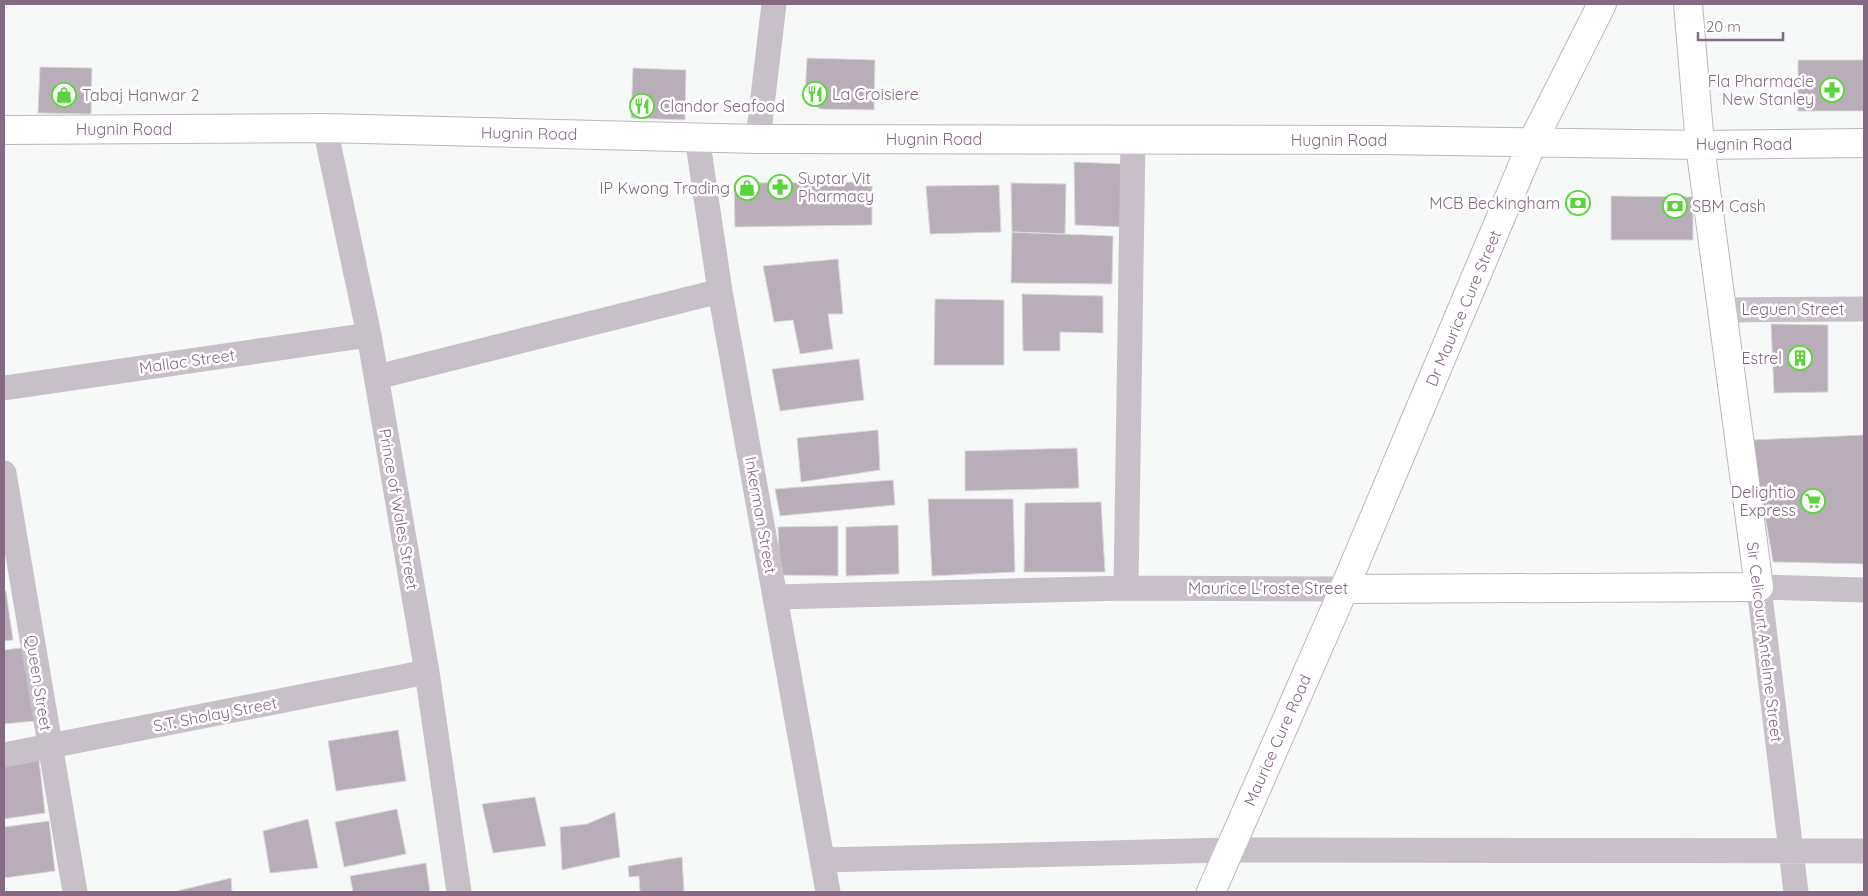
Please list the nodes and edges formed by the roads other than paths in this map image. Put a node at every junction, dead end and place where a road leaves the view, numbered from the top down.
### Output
1 (774, 4) edge
2 (1602, 4) edge
3 (1688, 4) edge
4 (325, 128) junction
5 (4, 130) edge
6 (697, 137) junction
7 (758, 138) junction
8 (1133, 139) junction
9 (1533, 141) junction
10 (1864, 143) edge
11 (1700, 144) junction
12 (720, 291) junction
13 (1864, 309) edge
14 (1722, 310) junction
15 (369, 335) junction
16 (377, 377) junction
17 (4, 388) edge
18 (4, 473) edge
19 (1759, 587) junction
20 (1126, 588) junction
21 (1344, 589) junction
22 (1864, 590) edge
23 (776, 597) junction
24 (427, 672) junction
25 (50, 747) junction
26 (4, 754) edge
27 (1230, 850) junction
28 (1791, 851) junction
29 (1864, 851) edge
30 (823, 860) junction
31 (75, 892) edge
32 (459, 892) edge
33 (828, 892) edge
34 (1211, 892) edge
35 (1796, 892) edge

1 - 7 street
2 - 9 main road, Dr Maurice Cure Street
3 - 11 main road, Sir Celicourt Antelme Street
4 - 5 main road, Hugnin Road
4 - 6 main road, Hugnin Road
4 - 15 street, Prince of Wales Street
6 - 7 main road, Hugnin Road
6 - 12 street, Inkerman Street
7 - 8 main road, Hugnin Road
8 - 9 main road, Hugnin Road
8 - 20 street
9 - 11 main road, Hugnin Road
9 - 21 main road, Dr Maurice Cure Street
10 - 11 main road, Hugnin Road
11 - 14 main road, Sir Celicourt Antelme Street
12 - 16 street
12 - 23 street, Inkerman Street
13 - 14 street, Leguen Street
14 - 19 main road, Sir Celicourt Antelme Street
15 - 16 street, Prince of Wales Street
15 - 17 street, Mallac Street
16 - 24 street, Prince of Wales Street
18 - 25 street, Queen Street
19 - 21 main road, Maurice L'roste Street
19 - 22 street
19 - 28 street, Sir Celicourt Antelme Street
20 - 21 street, Maurice L'roste Street
20 - 23 street, Maurice L'roste Street
21 - 27 main road, Maurice Cure Road
23 - 30 street, Inkerman Street
24 - 25 street, S.T. Sholay Street
24 - 32 street, Prince of Wales Street
25 - 26 street, S.T. Sholay Street
25 - 31 street, Queen Street
27 - 28 street
27 - 30 street
27 - 34 main road, Maurice Cure Road
28 - 29 street
28 - 35 street, Sir Celicourt Antelme Street
30 - 33 street, Inkerman Street

